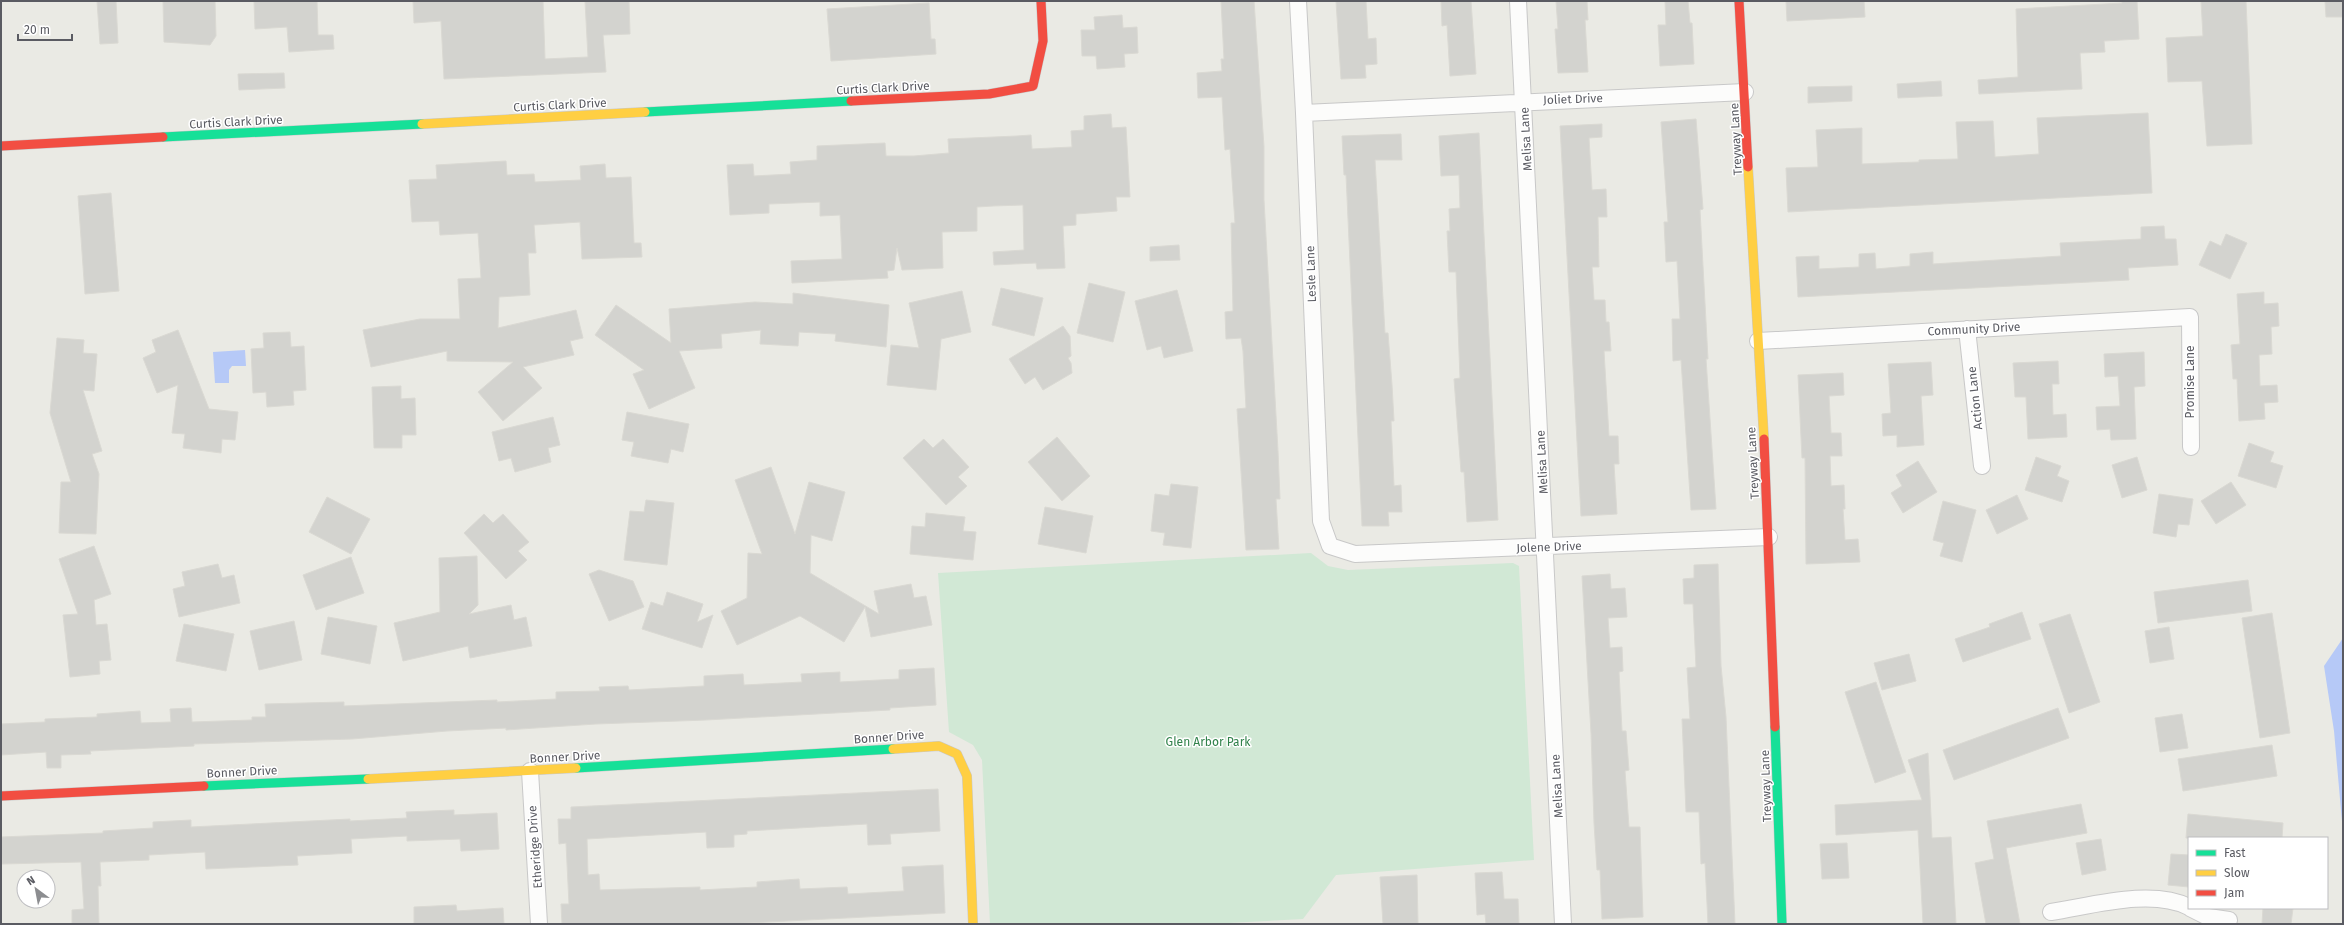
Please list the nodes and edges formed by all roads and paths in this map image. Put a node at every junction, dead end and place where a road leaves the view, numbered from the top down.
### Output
1 (1041, 1) edge
2 (1298, 1) edge
3 (1518, 1) edge
4 (1739, 1) edge
5 (1745, 92) junction
6 (1524, 102) junction
7 (1304, 113) junction
8 (1, 146) edge
9 (2190, 317) joint
10 (1967, 330) junction
11 (1758, 340) junction
12 (2191, 447) dead end
13 (1982, 466) dead end
14 (1769, 537) junction
15 (1330, 546) joint
16 (1546, 547) junction
17 (530, 771) junction
18 (1, 796) edge
19 (2188, 907) edge
20 (2192, 909) edge
21 (2050, 912) dead end
22 (2229, 920) dead end
23 (539, 924) edge
24 (973, 924) edge
25 (1563, 924) edge
26 (1782, 924) edge

1 - 8 street, Curtis Clark Drive
2 - 7 street, Lesle Lane
3 - 6 street, Melisa Lane
4 - 5 street, Treyway Lane
5 - 6 street, Joliet Drive
5 - 11 street, Treyway Lane
6 - 7 street, Joliet Drive
6 - 16 street, Melisa Lane
7 - 15 street, Lesle Lane
9 - 10 street, Community Drive
9 - 12 street, Promise Lane
10 - 11 street, Community Drive
10 - 13 street, Action Lane
11 - 14 street, Treyway Lane
14 - 16 street, Jolene Drive
14 - 26 street, Treyway Lane
15 - 16 street, Jolene Drive
16 - 25 street, Melisa Lane
17 - 18 street, Bonner Drive
17 - 23 street, Etheridge Drive
17 - 24 street, Bonner Drive
19 - 21 street
20 - 22 street

